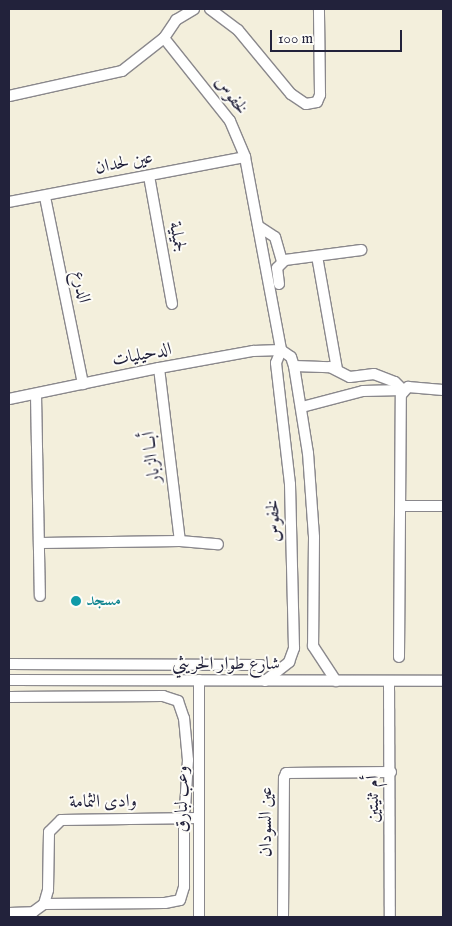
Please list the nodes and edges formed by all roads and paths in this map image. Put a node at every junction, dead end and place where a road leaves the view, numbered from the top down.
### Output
1 (194, 9) edge
2 (210, 9) edge
3 (319, 9) edge
4 (164, 38) junction
5 (9, 96) edge
6 (245, 157) junction
7 (149, 176) junction
8 (46, 197) junction
9 (9, 202) edge
10 (258, 226) junction
11 (361, 250) dead end
12 (317, 256) junction
13 (275, 267) junction
14 (279, 284) dead end
15 (172, 304) dead end
16 (282, 350) junction
17 (294, 366) junction
18 (159, 368) junction
19 (337, 370) junction
20 (82, 384) junction
21 (403, 390) junction
22 (443, 390) edge
23 (36, 394) junction
24 (9, 399) edge
25 (302, 407) junction
26 (402, 506) junction
27 (443, 506) edge
28 (180, 541) junction
29 (41, 543) junction
30 (218, 544) dead end
31 (40, 596) dead end
32 (400, 657) dead end
33 (9, 664) edge
34 (261, 665) dead end
35 (9, 680) edge
36 (34, 680) junction
37 (73, 680) junction
38 (199, 680) junction
39 (265, 681) junction
40 (336, 681) junction
41 (390, 681) junction
42 (443, 681) edge
43 (34, 696) junction
44 (74, 696) junction
45 (9, 697) edge
46 (391, 772) junction
47 (185, 809) dead end
48 (199, 818) junction
49 (184, 829) dead end
50 (44, 904) junction
51 (9, 913) edge
52 (199, 917) edge
53 (283, 917) edge
54 (390, 917) edge

1 - 4 street
2 - 3 street
4 - 5 street
4 - 6 street, لخفوس
6 - 7 street, عين لحدان
6 - 10 street, لخفوس
7 - 8 street, عين لحدان
7 - 15 street, لجميلية
8 - 9 street, عين لحدان
8 - 20 street, الدرع
10 - 13 street, لخفوس
10 - 13 street
11 - 12 street
12 - 13 street
12 - 19 street
13 - 14 street
13 - 16 street, لخفوس
16 - 17 street, لخفوس
16 - 18 street, الدحيليات
16 - 39 street, لخفوس
17 - 19 street
17 - 25 street, لخفوس
18 - 20 street, الدحيليات
18 - 28 street, أبــا الزبار
19 - 21 street
20 - 23 street, الدحيليات
21 - 22 street
21 - 25 street
21 - 26 street
23 - 24 street, الدحيليات
23 - 29 street
25 - 40 street, لخفوس
26 - 27 street
26 - 32 street
28 - 29 street
28 - 30 street
29 - 31 street
33 - 34 street
35 - 36 street, شارع طوار الحريثي
36 - 37 street, شارع طوار الحريثي
36 - 43 street
37 - 38 street, شارع طوار الحريثي
37 - 44 street
38 - 39 street, شارع طوار الحريثي
38 - 48 street, وعب لبارق
39 - 40 street, شارع طوار الحريثي
40 - 41 street, شارع طوار الحريثي
41 - 42 street, شارع طوار الحريثي
41 - 46 street, أم ثنيتين
43 - 44 street
43 - 45 street
44 - 47 street
46 - 53 street, عين السودان
46 - 54 street, أم ثنيتين
48 - 50 street, وادى الثمامة
48 - 52 street, وعب لبارق
49 - 50 street
50 - 51 street

